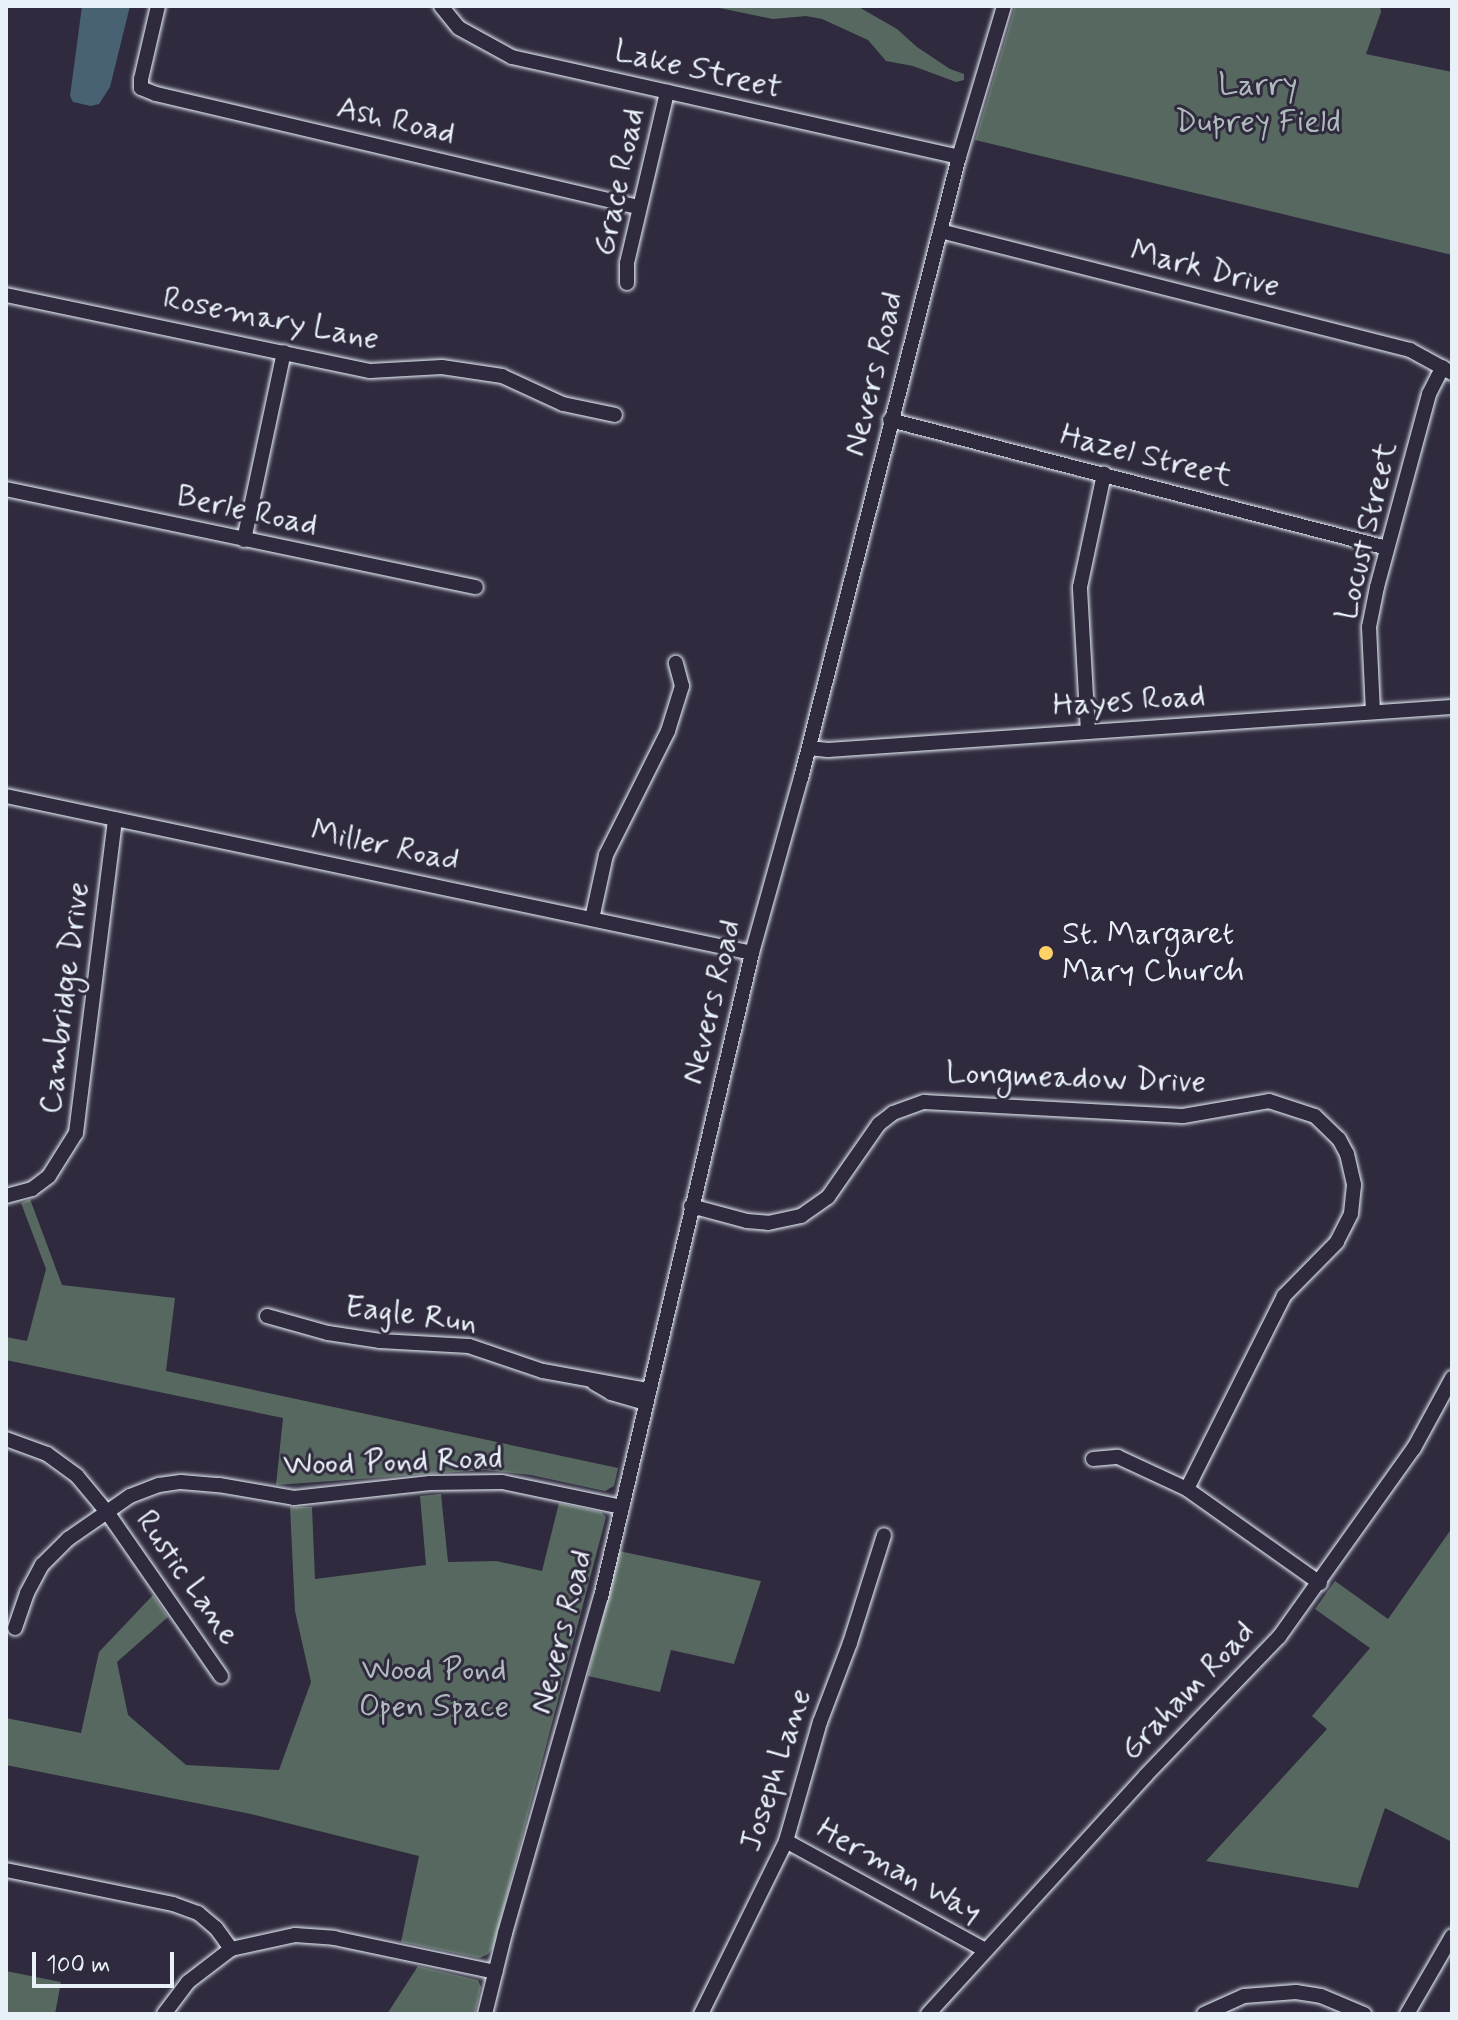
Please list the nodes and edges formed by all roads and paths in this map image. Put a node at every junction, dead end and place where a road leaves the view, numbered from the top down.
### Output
1 (158, 6) edge
2 (441, 6) edge
3 (1004, 6) edge
4 (667, 92) junction
5 (959, 157) junction
6 (639, 207) junction
7 (940, 231) junction
8 (627, 283) dead end
9 (6, 295) edge
10 (284, 352) junction
11 (1447, 370) edge
12 (615, 415) dead end
13 (890, 420) junction
14 (1104, 474) junction
15 (6, 489) edge
16 (244, 540) junction
17 (1387, 548) junction
18 (476, 587) dead end
19 (676, 663) dead end
20 (1452, 707) edge
21 (1373, 712) junction
22 (1088, 732) junction
23 (809, 748) junction
24 (6, 796) edge
25 (115, 819) junction
26 (592, 919) junction
27 (752, 953) junction
28 (6, 1196) edge
29 (691, 1206) junction
30 (267, 1316) dead end
31 (1452, 1378) edge
32 (646, 1396) junction
33 (6, 1439) edge
34 (1093, 1459) dead end
35 (1187, 1489) junction
36 (622, 1507) junction
37 (107, 1512) junction
38 (884, 1535) dead end
39 (1320, 1583) junction
40 (15, 1628) dead end
41 (221, 1676) dead end
42 (786, 1841) junction
43 (6, 1870) edge
44 (1452, 1936) edge
45 (231, 1949) junction
46 (985, 1950) junction
47 (495, 1972) junction
48 (164, 2014) edge
49 (485, 2014) edge
50 (701, 2014) edge
51 (928, 2014) edge
52 (1204, 2014) edge
53 (1364, 2014) edge
54 (1407, 2014) edge

1 - 6 street, Ash Road
2 - 4 street, Lake Street
3 - 5 street, Nevers Road
4 - 5 street, Lake Street
4 - 6 street, Grace Road
5 - 7 street, Nevers Road
6 - 8 street, Grace Road
7 - 11 street, Mark Drive
7 - 13 street, Nevers Road
9 - 10 street, Rosemary Lane
10 - 12 street, Rosemary Lane
10 - 16 street
11 - 17 street, Locust Street
13 - 14 street, Hazel Street
13 - 23 street, Nevers Road
14 - 17 street, Hazel Street
14 - 22 street
15 - 16 street, Berle Road
16 - 18 street, Berle Road
17 - 21 street, Locust Street
19 - 26 street
20 - 21 street, Hayes Road
21 - 22 street, Hayes Road
22 - 23 street, Hayes Road
23 - 27 street, Nevers Road
24 - 25 street, Miller Road
25 - 26 street, Miller Road
25 - 28 street, Cambridge Drive
26 - 27 street, Miller Road
27 - 29 street, Nevers Road
29 - 32 street, Nevers Road
29 - 35 street, Longmeadow Drive
30 - 32 street, Eagle Run
31 - 39 street, Graham Road
32 - 36 street, Nevers Road
33 - 37 street
34 - 35 street
35 - 39 street
36 - 37 street, Wood Pond Road
36 - 47 street, Nevers Road
37 - 40 street, Wood Pond Road
37 - 41 street, Rustic Lane
38 - 42 street, Joseph Lane
39 - 46 street, Graham Road
42 - 46 street, Herman Way
42 - 50 street, Joseph Lane
43 - 45 street
44 - 54 street
45 - 47 street
45 - 48 street
46 - 51 street, Graham Road
47 - 49 street, Nevers Road
52 - 53 street

